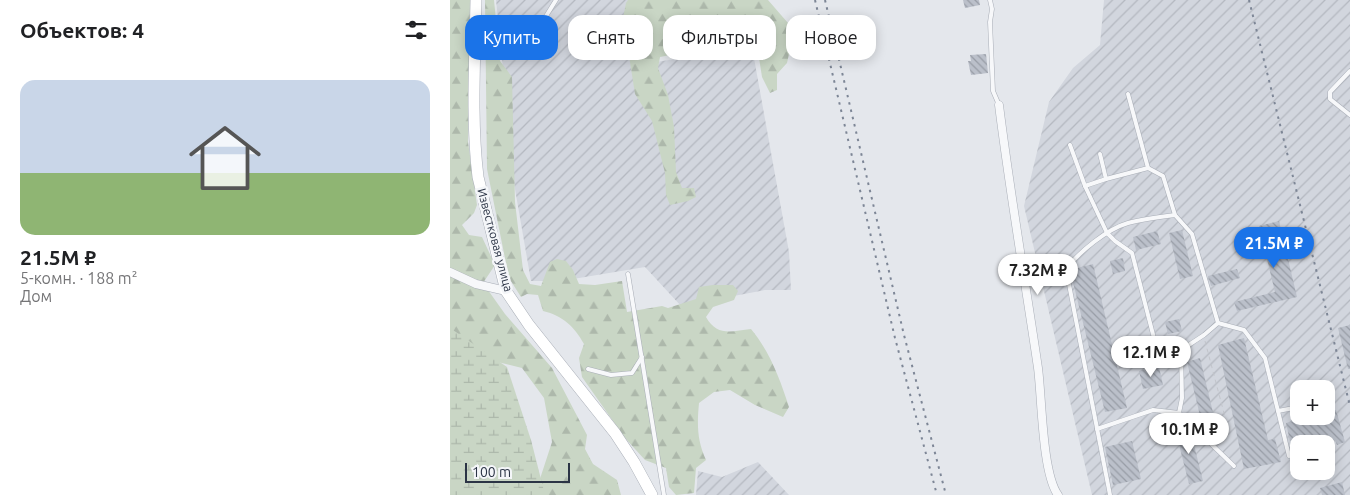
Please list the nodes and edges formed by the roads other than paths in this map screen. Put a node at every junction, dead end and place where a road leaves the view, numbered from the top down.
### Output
1 (476, 0) edge
2 (556, 0) edge
3 (990, 0) edge
4 (547, 15) edge
5 (1350, 71) edge
6 (1128, 94) dead end
7 (999, 105) joint
8 (1350, 115) edge
9 (1070, 145) dead end
10 (1100, 154) dead end
11 (1148, 168) junction
12 (1106, 178) junction
13 (1086, 186) junction
14 (1175, 215) junction
15 (1107, 232) junction
16 (450, 272) edge
17 (628, 274) dead end
18 (506, 291) junction
19 (1218, 323) junction
20 (1180, 350) junction
21 (642, 357) junction
22 (588, 369) dead end
23 (1290, 409) edge
24 (1278, 411) junction
25 (1179, 413) junction
26 (1097, 429) junction
27 (1289, 456) dead end
28 (1234, 466) dead end
29 (652, 495) edge
30 (664, 495) edge
31 (1058, 495) edge
32 (1110, 495) edge

1 - 18 main road, Известковая улица
2 - 4 lane
3 - 7 lane
5 - 8 lane
6 - 11 lane
7 - 31 street
9 - 13 lane
10 - 12 lane
11 - 12 lane
11 - 14 lane
12 - 13 lane
13 - 15 lane
14 - 15 lane
14 - 19 lane
15 - 20 lane
15 - 26 lane
16 - 18 street
17 - 21 lane
18 - 29 main road, Известковая улица
19 - 20 lane
19 - 24 lane
20 - 25 lane
21 - 22 lane
21 - 30 lane
23 - 24 lane
24 - 27 lane
25 - 26 lane
25 - 28 lane
26 - 32 lane

